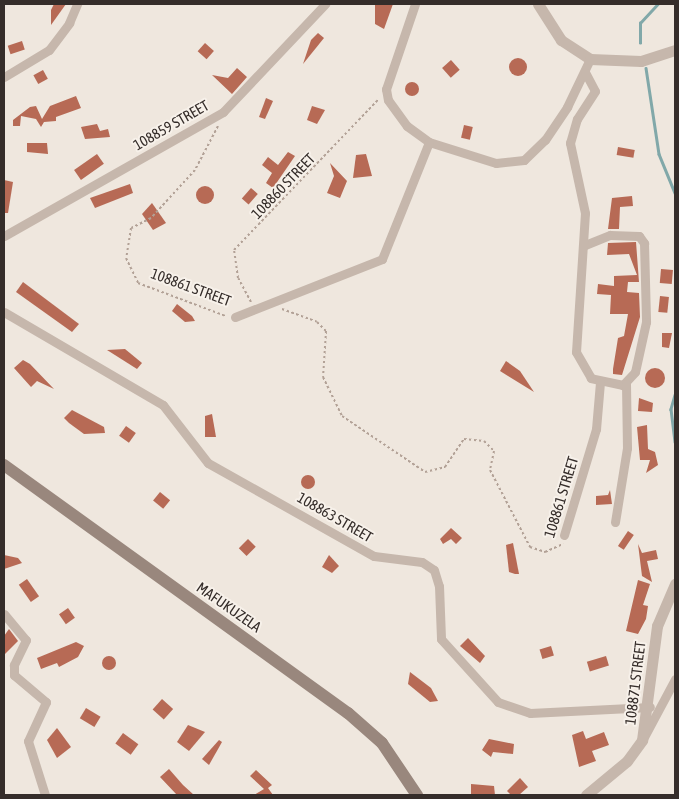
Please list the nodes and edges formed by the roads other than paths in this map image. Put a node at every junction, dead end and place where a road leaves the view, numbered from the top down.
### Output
1 (77, 4) edge
2 (325, 4) edge
3 (415, 4) edge
4 (538, 4) edge
5 (675, 50) edge
6 (590, 59) junction
7 (585, 72) junction
8 (4, 77) edge
9 (429, 142) junction
10 (4, 236) edge
11 (585, 245) junction
12 (4, 312) edge
13 (235, 317) road end
14 (600, 382) junction
15 (626, 384) junction
16 (4, 465) edge
17 (615, 522) dead end
18 (564, 535) road end
19 (675, 584) edge
20 (4, 614) edge
21 (675, 679) edge
22 (650, 707) junction
23 (642, 740) junction
24 (45, 795) edge
25 (416, 795) edge
26 (586, 795) edge

1 - 8 street
2 - 10 street, 108859 STREET
3 - 9 street
4 - 6 street
5 - 6 street
6 - 7 street
7 - 9 street
7 - 11 street
9 - 13 street
11 - 14 street
11 - 15 street
12 - 22 street, 108863 STREET
14 - 15 street
14 - 18 street, 108861 STREET
15 - 17 street
16 - 25 main road, MAFUKUZELA
19 - 22 street, 108871 STREET
20 - 24 street
21 - 23 street
22 - 23 street, 108871 STREET
23 - 26 street, 108871 STREET

